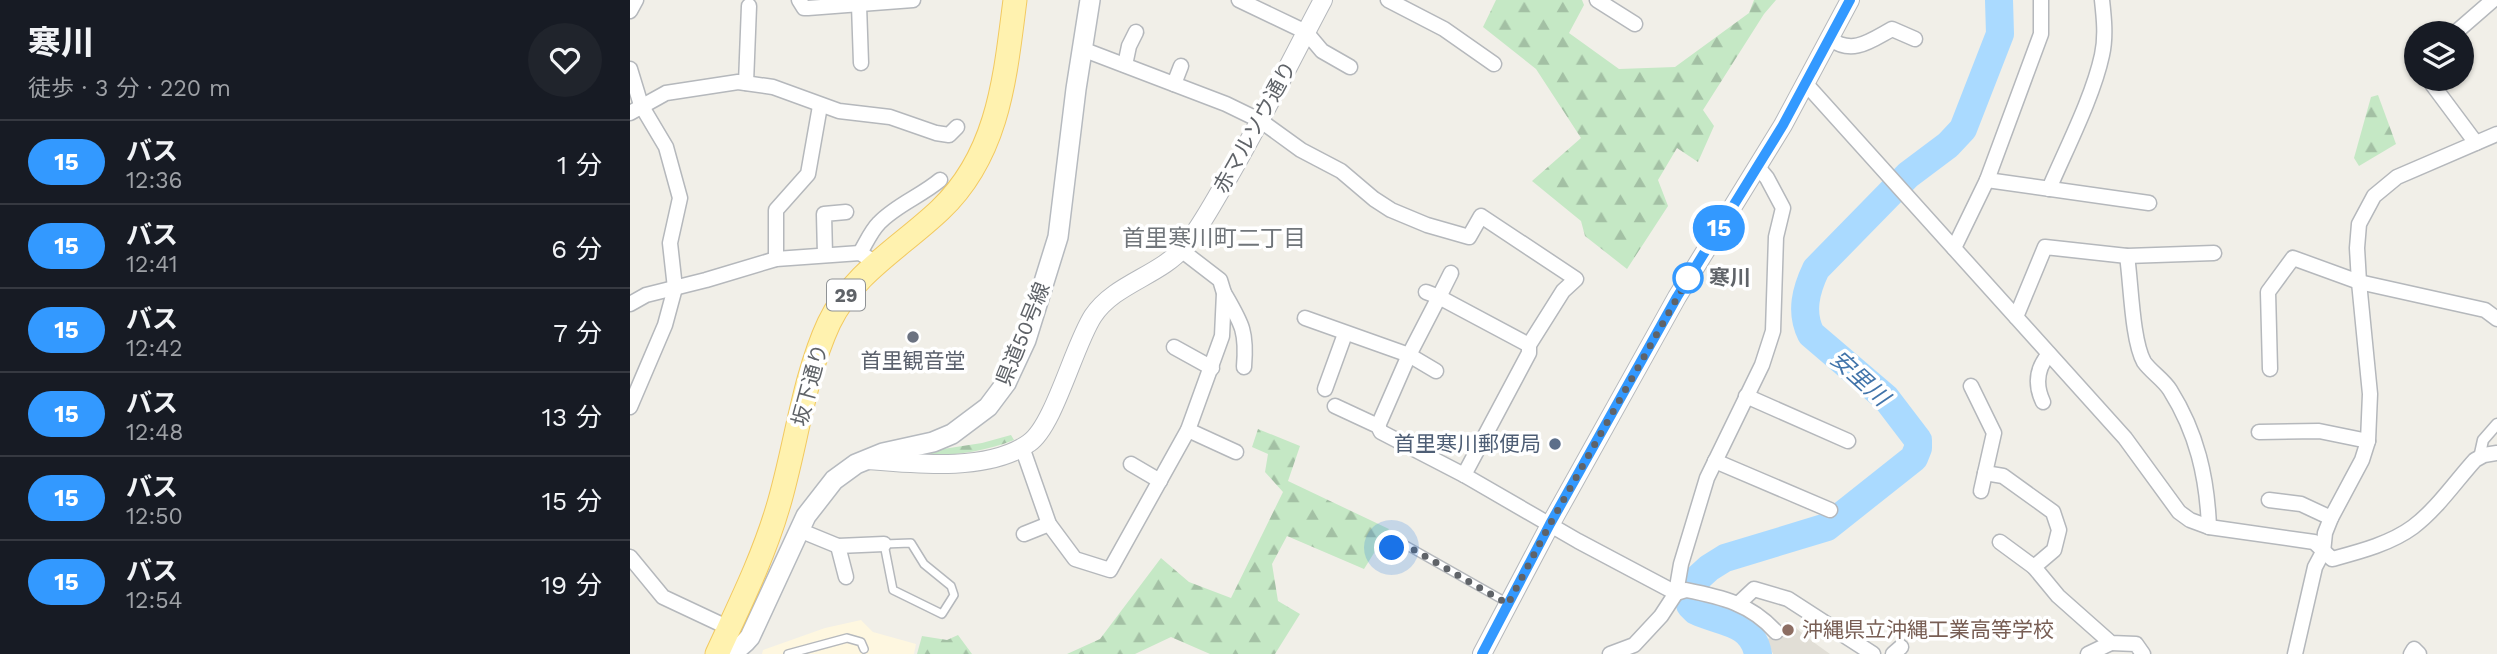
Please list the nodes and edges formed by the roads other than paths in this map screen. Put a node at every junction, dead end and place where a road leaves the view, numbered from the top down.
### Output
1 (636, 0) edge
2 (799, 0) edge
3 (913, 0) edge
4 (1090, 0) edge
5 (1239, 0) edge
6 (1322, 0) edge
7 (1388, 0) edge
8 (1597, 0) edge
9 (1850, 0) edge
10 (2041, 0) edge
11 (2102, 0) edge
12 (2493, 0) edge
13 (1014, 1) edge
14 (859, 5) junction
15 (749, 6) dead end
16 (630, 11) edge
17 (2469, 21) edge
18 (1635, 24) dead end
19 (1136, 32) dead end
20 (1306, 32) junction
21 (1830, 39) junction
22 (1915, 39) dead end
23 (1082, 49) junction
24 (861, 63) dead end
25 (1494, 64) dead end
26 (1125, 65) junction
27 (1181, 66) dead end
28 (1350, 67) dead end
29 (630, 69) edge
30 (746, 83) junction
31 (1174, 84) junction
32 (1806, 84) junction
33 (2437, 91) edge
34 (820, 106) junction
35 (635, 109) edge
36 (1261, 121) junction
37 (957, 127) dead end
38 (2497, 134) edge
39 (2476, 143) junction
40 (1757, 166) junction
41 (940, 180) dead end
42 (1987, 180) junction
43 (2049, 189) junction
44 (2149, 203) dead end
45 (846, 212) dead end
46 (1954, 248) junction
47 (1181, 250) junction
48 (2214, 253) dead end
49 (825, 255) junction
50 (2127, 256) junction
51 (776, 258) junction
52 (868, 258) junction
53 (1451, 274) dead end
54 (2359, 282) junction
55 (675, 288) junction
56 (1224, 293) junction
57 (1433, 295) junction
58 (630, 304) edge
59 (2016, 317) junction
60 (1305, 318) dead end
61 (2497, 319) edge
62 (1345, 334) junction
63 (1529, 345) junction
64 (1174, 347) dead end
65 (2049, 354) junction
66 (1409, 355) junction
67 (1244, 367) dead end
68 (1212, 368) junction
69 (2270, 369) dead end
70 (1436, 371) dead end
71 (1972, 386) dead end
72 (1325, 389) dead end
73 (1746, 396) junction
74 (2043, 402) dead end
75 (1335, 406) dead end
76 (630, 407) edge
77 (2497, 424) edge
78 (1378, 426) junction
79 (1188, 430) junction
80 (2259, 432) dead end
81 (2368, 441) junction
82 (1848, 442) dead end
83 (1022, 447) junction
84 (1236, 452) dead end
85 (2497, 453) edge
86 (2479, 458) junction
87 (867, 460) junction
88 (1715, 461) junction
89 (1131, 464) dead end
90 (1985, 472) junction
91 (1464, 475) junction
92 (1160, 481) junction
93 (1981, 491) dead end
94 (2269, 500) dead end
95 (1830, 510) dead end
96 (2331, 518) junction
97 (1049, 524) junction
98 (1550, 524) junction
99 (2209, 527) junction
100 (799, 530) junction
101 (1024, 534) dead end
102 (2000, 542) dead end
103 (884, 544) junction
104 (838, 546) junction
105 (1392, 548) dead end
106 (2323, 552) junction
107 (630, 557) edge
108 (2034, 567) junction
109 (846, 577) dead end
110 (1681, 592) junction
111 (1508, 604) junction
112 (1738, 604) junction
113 (1776, 632) dead end
114 (2111, 643) junction
115 (729, 647) edge
116 (864, 649) dead end
117 (788, 654) edge
118 (1482, 654) edge
119 (1610, 654) edge
120 (1873, 654) edge
121 (2088, 654) edge
122 (2143, 654) edge
123 (2295, 654) edge
124 (2411, 654) edge
125 (2419, 654) edge

1 - 16 street
2 - 14 street
3 - 14 street
4 - 23 main road, 県道50号線
5 - 20 street
6 - 20 street, 赤マルソウ通り
7 - 25 street
8 - 18 street
9 - 21 street
10 - 42 street
11 - 43 street
12 - 17 street
13 - 52 main road, 坂下通り / 29
14 - 24 street
15 - 30 street
19 - 26 street
20 - 28 street
20 - 36 street, 赤マルソウ通り
21 - 22 street
21 - 32 street
23 - 26 street
23 - 87 main road, 県道50号線
26 - 31 street
27 - 31 street
29 - 35 street
30 - 34 street
30 - 35 street
31 - 36 street
32 - 40 street
32 - 46 street
33 - 39 street
34 - 37 street
34 - 51 street
35 - 55 street
36 - 47 street, 赤マルソウ通り
36 - 63 street
38 - 39 street
39 - 54 street
40 - 73 street
40 - 98 street
41 - 52 street
42 - 43 street
42 - 46 street
43 - 44 street
45 - 49 street
46 - 59 street
47 - 56 street
47 - 83 street, 赤マルソウ通り
48 - 50 street
49 - 51 street
49 - 52 street
50 - 59 street
50 - 99 street
51 - 55 street
52 - 115 main road, 坂下通り / 29
53 - 57 street
54 - 61 street
54 - 69 street
54 - 81 street
55 - 58 street
55 - 76 street
56 - 67 street
56 - 68 street
57 - 63 street
57 - 66 street
59 - 65 street
60 - 62 street
62 - 66 street
62 - 72 street
63 - 91 street
64 - 68 street
65 - 74 street
65 - 99 street
66 - 70 street
66 - 78 street
68 - 79 street
71 - 90 street
73 - 82 street
73 - 88 street
75 - 78 street
77 - 86 street
78 - 91 street
79 - 84 street
79 - 92 street
80 - 81 street
81 - 96 street
83 - 87 street, 赤マルソウ通り
83 - 97 street
85 - 86 street
86 - 106 street
87 - 100 main road, 県道50号線
88 - 95 street
88 - 110 street
89 - 92 street
90 - 93 street
90 - 108 street
91 - 98 street
92 - 97 street
94 - 96 street
96 - 106 street
97 - 101 street
98 - 110 street
98 - 111 street
99 - 106 street
100 - 104 street
100 - 115 main road, 県道50号線
102 - 108 street
103 - 103 lane
103 - 104 street
104 - 109 street
105 - 111 lane
106 - 123 street
107 - 115 street
108 - 114 street
110 - 112 street
110 - 119 street
111 - 118 street
112 - 113 street
112 - 120 street
114 - 121 street
114 - 122 street
116 - 117 lane
124 - 125 street

